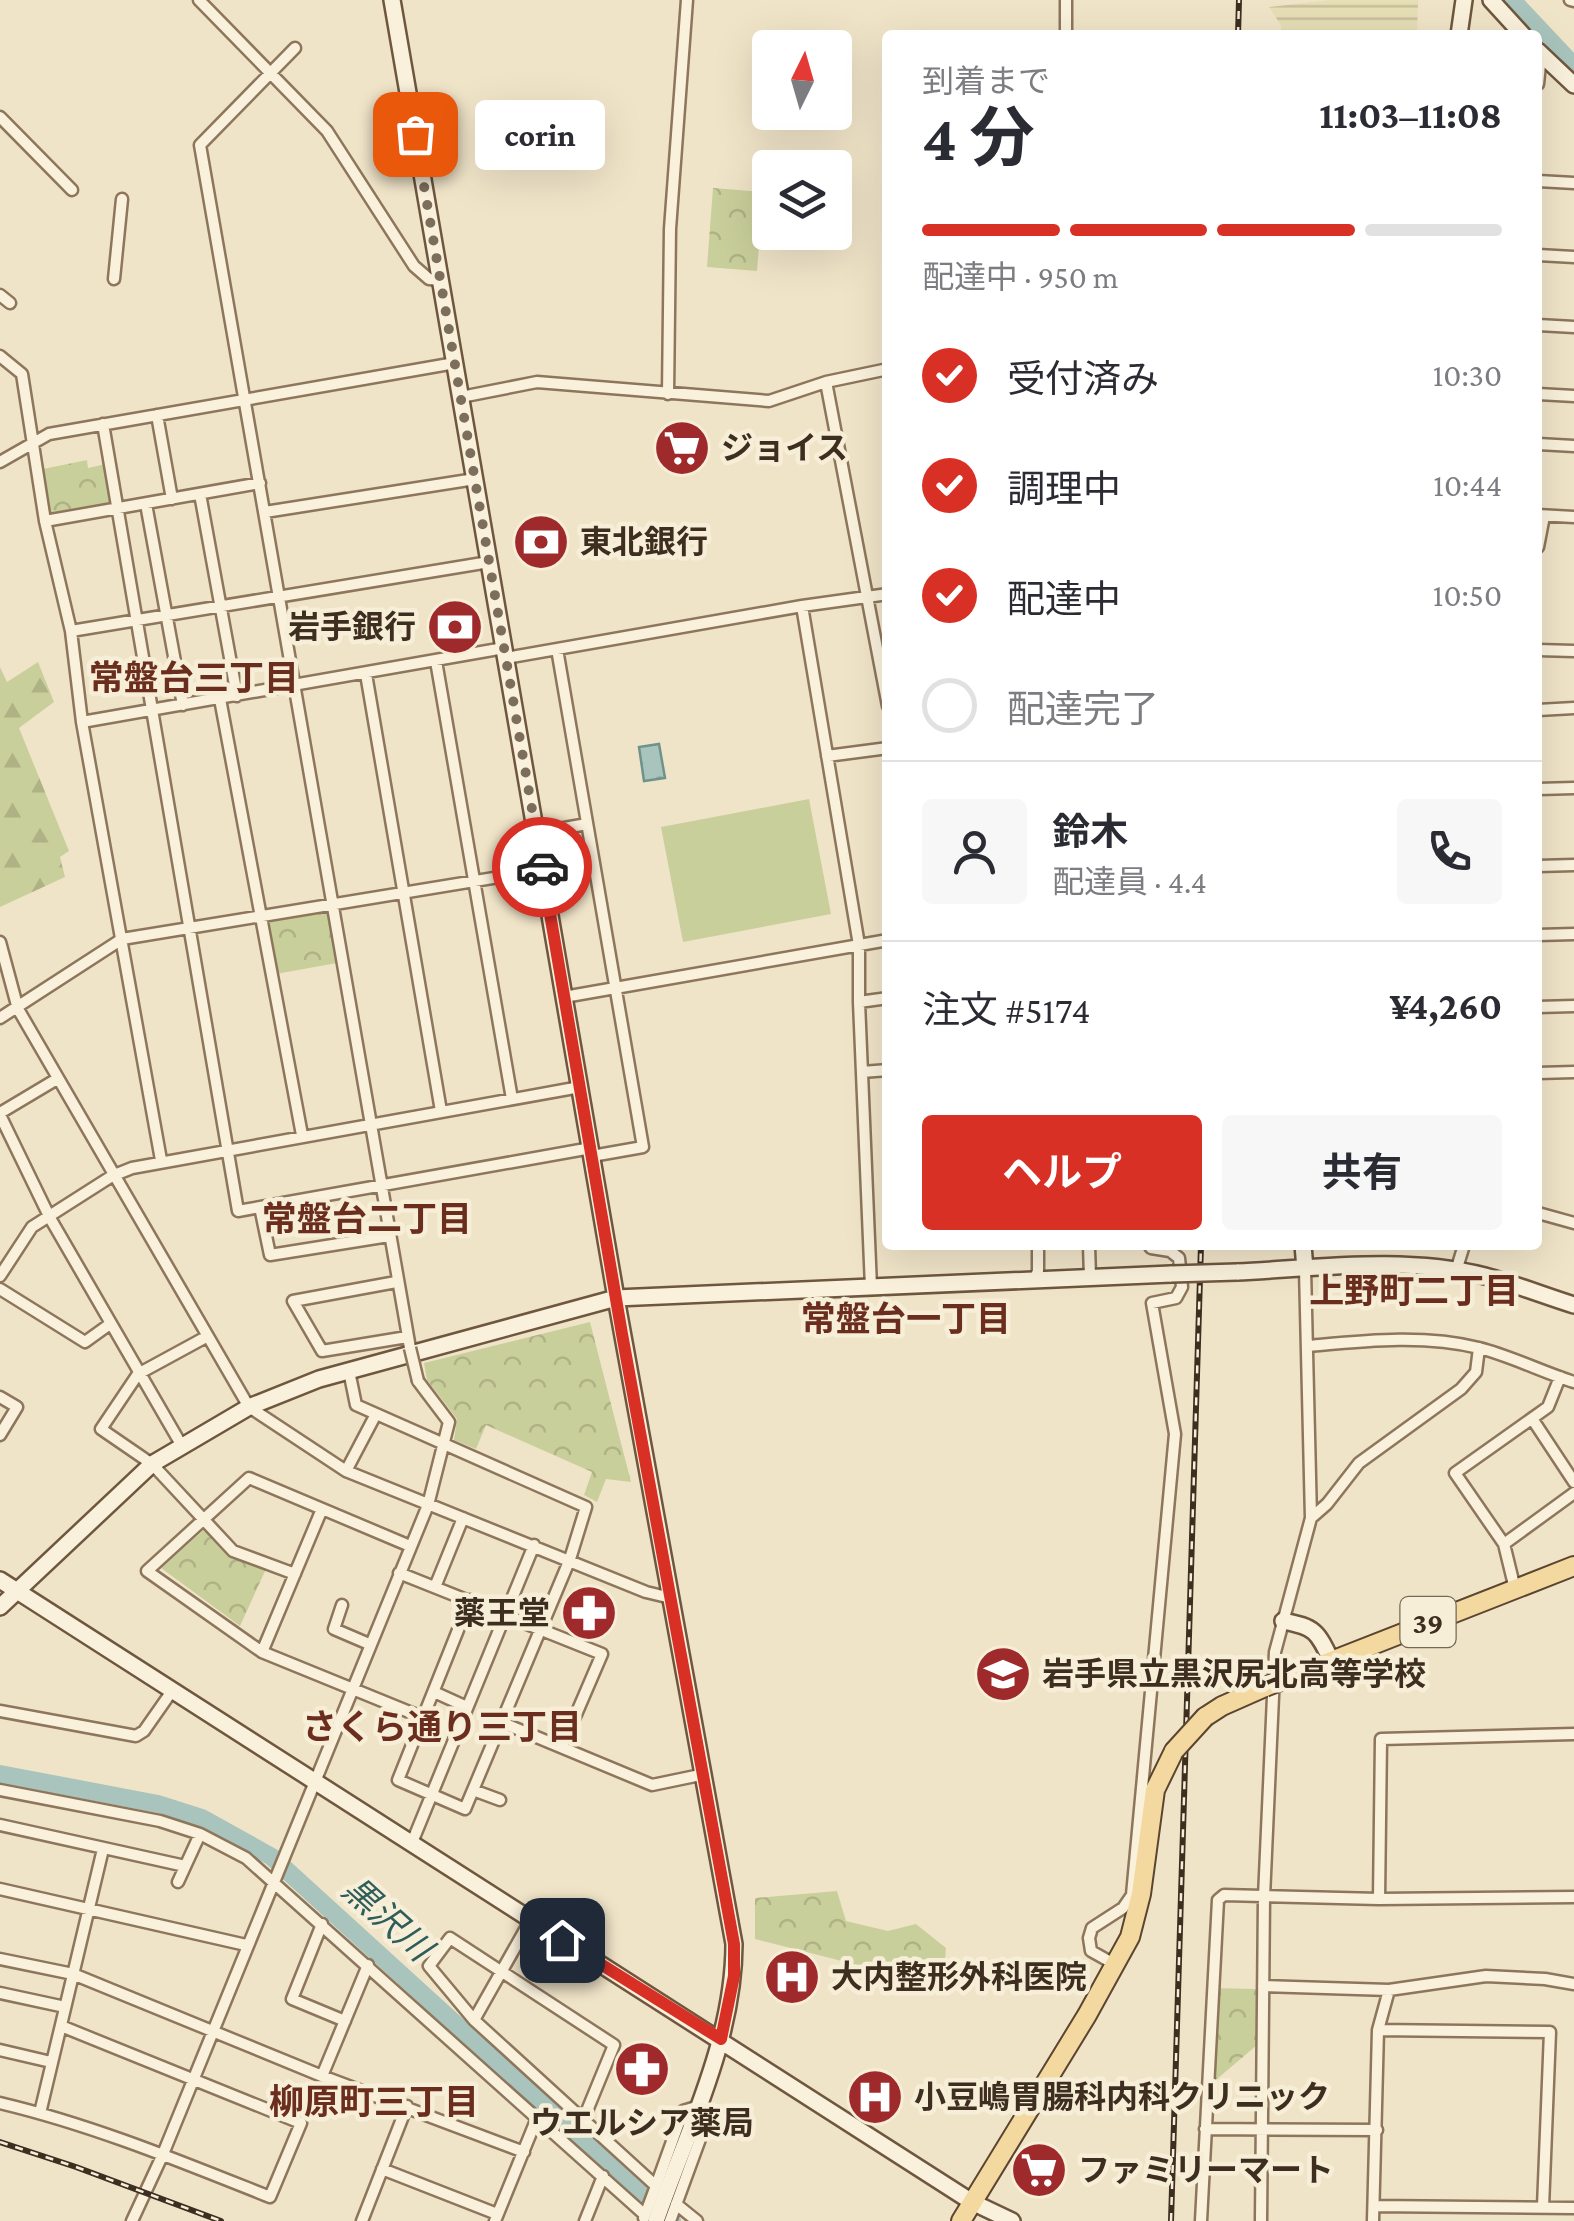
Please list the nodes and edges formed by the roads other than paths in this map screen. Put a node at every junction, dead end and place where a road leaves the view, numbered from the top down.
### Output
1 (198, 0) edge
2 (392, 0) edge
3 (688, 0) edge
4 (1066, 0) edge
5 (1464, 0) edge
6 (1492, 0) edge
7 (1066, 30) edge
8 (1460, 30) edge
9 (1519, 30) edge
10 (295, 48) dead end
11 (1542, 56) edge
12 (271, 72) junction
13 (1574, 85) edge
14 (0, 116) edge
15 (1542, 181) edge
16 (1574, 183) edge
17 (72, 190) dead end
18 (122, 199) dead end
19 (1542, 255) edge
20 (1574, 257) edge
21 (114, 279) dead end
22 (441, 280) junction
23 (1542, 325) edge
24 (1574, 327) edge
25 (0, 356) edge
26 (455, 363) junction
27 (882, 370) edge
28 (826, 382) junction
29 (668, 394) junction
30 (1542, 394) edge
31 (1574, 396) edge
32 (461, 398) junction
33 (244, 400) junction
34 (157, 414) junction
35 (103, 424) junction
36 (33, 441) junction
37 (1542, 444) edge
38 (1574, 446) edge
39 (0, 462) edge
40 (474, 479) junction
41 (260, 483) junction
42 (200, 494) junction
43 (172, 499) junction
44 (146, 504) junction
45 (117, 509) junction
46 (265, 512) junction
47 (1542, 516) edge
48 (1574, 517) edge
49 (45, 520) junction
50 (489, 562) junction
51 (882, 595) edge
52 (869, 597) junction
53 (280, 598) junction
54 (802, 606) junction
55 (221, 608) junction
56 (166, 616) junction
57 (136, 621) junction
58 (71, 631) junction
59 (557, 649) junction
60 (1542, 650) edge
61 (1574, 651) edge
62 (504, 653) junction
63 (436, 660) junction
64 (882, 672) edge
65 (366, 674) junction
66 (294, 685) junction
67 (237, 696) junction
68 (220, 699) junction
69 (182, 705) junction
70 (1574, 708) edge
71 (152, 710) junction
72 (1542, 710) edge
73 (82, 722) junction
74 (882, 749) edge
75 (827, 756) junction
76 (1574, 788) edge
77 (1542, 789) edge
78 (587, 824) junction
79 (536, 833) junction
80 (1574, 865) edge
81 (1542, 866) edge
82 (542, 870) junction
83 (473, 880) junction
84 (404, 894) junction
85 (332, 906) junction
86 (263, 918) junction
87 (190, 928) junction
88 (1574, 934) edge
89 (1542, 935) edge
90 (122, 940) junction
91 (882, 941) edge
92 (0, 942) edge
93 (859, 944) junction
94 (616, 988) junction
95 (564, 997) junction
96 (882, 999) edge
97 (859, 1002) junction
98 (1574, 1006) edge
99 (1542, 1007) edge
100 (18, 1009) junction
101 (0, 1018) edge
102 (882, 1070) edge
103 (862, 1072) junction
104 (1574, 1072) edge
105 (1542, 1074) edge
106 (58, 1079) junction
107 (580, 1087) junction
108 (512, 1099) junction
109 (441, 1111) junction
110 (0, 1114) edge
111 (369, 1123) junction
112 (302, 1135) junction
113 (228, 1149) junction
114 (592, 1152) junction
115 (162, 1160) junction
116 (112, 1176) junction
117 (380, 1187) junction
118 (260, 1207) junction
119 (1542, 1214) edge
120 (50, 1218) junction
121 (1574, 1223) edge
122 (388, 1236) junction
123 (1038, 1250) edge
124 (1089, 1250) edge
125 (1164, 1250) edge
126 (1303, 1250) edge
127 (1462, 1250) edge
128 (1304, 1269) junction
129 (1456, 1271) junction
130 (0, 1276) edge
131 (1090, 1276) junction
132 (1035, 1278) junction
133 (396, 1282) junction
134 (871, 1286) junction
135 (0, 1289) edge
136 (616, 1298) junction
137 (1574, 1305) edge
138 (110, 1324) junction
139 (206, 1337) junction
140 (409, 1342) junction
141 (1308, 1346) junction
142 (1479, 1348) junction
143 (348, 1372) junction
144 (138, 1374) junction
145 (1560, 1378) junction
146 (1574, 1382) edge
147 (0, 1397) edge
148 (249, 1407) junction
149 (376, 1414) junction
150 (1533, 1420) junction
151 (0, 1435) edge
152 (442, 1443) junction
153 (182, 1446) junction
154 (152, 1464) junction
155 (346, 1471) junction
156 (1574, 1482) edge
157 (1574, 1493) edge
158 (428, 1505) junction
159 (322, 1509) junction
160 (463, 1518) junction
161 (1311, 1518) junction
162 (202, 1521) junction
163 (1504, 1544) junction
164 (534, 1545) junction
165 (410, 1546) junction
166 (570, 1560) junction
167 (1574, 1566) edge
168 (399, 1573) junction
169 (295, 1574) junction
170 (0, 1580) edge
171 (435, 1586) junction
172 (1515, 1588) junction
173 (17, 1591) junction
174 (671, 1598) junction
175 (470, 1600) junction
176 (342, 1605) dead end
177 (0, 1607) edge
178 (505, 1615) junction
179 (1282, 1621) junction
180 (334, 1628) junction
181 (542, 1629) junction
182 (330, 1644) dead end
183 (370, 1644) junction
184 (262, 1652) junction
185 (1331, 1660) junction
186 (351, 1688) junction
187 (172, 1691) junction
188 (434, 1692) junction
189 (467, 1707) junction
190 (0, 1710) edge
191 (424, 1718) junction
192 (502, 1723) junction
193 (1574, 1734) edge
194 (562, 1747) junction
195 (705, 1774) junction
196 (314, 1781) junction
197 (0, 1790) edge
198 (473, 1790) junction
199 (431, 1794) junction
200 (500, 1800) dead end
201 (0, 1826) edge
202 (200, 1834) junction
203 (411, 1846) junction
204 (103, 1849) junction
205 (185, 1866) junction
206 (274, 1878) junction
207 (178, 1882) dead end
208 (0, 1889) edge
209 (1574, 1897) edge
210 (1264, 1898) junction
211 (1379, 1900) junction
212 (88, 1910) junction
213 (530, 1921) junction
214 (322, 1924) junction
215 (246, 1945) junction
216 (0, 1959) edge
217 (368, 1965) junction
218 (1117, 1966) junction
219 (501, 1970) junction
220 (73, 1974) junction
221 (1574, 1984) edge
222 (1262, 1986) junction
223 (1388, 1990) junction
224 (0, 1993) edge
225 (65, 2007) junction
226 (474, 2020) junction
227 (346, 2022) junction
228 (61, 2026) junction
229 (213, 2029) junction
230 (1378, 2030) junction
231 (721, 2039) junction
232 (0, 2050) edge
233 (51, 2062) junction
234 (322, 2076) junction
235 (193, 2080) junction
236 (0, 2103) edge
237 (407, 2106) junction
238 (694, 2112) junction
239 (40, 2113) junction
240 (538, 2118) junction
241 (584, 2118) junction
242 (1205, 2129) junction
243 (1263, 2130) junction
244 (1377, 2130) junction
245 (524, 2152) junction
246 (163, 2154) junction
247 (382, 2169) junction
248 (603, 2176) junction
249 (656, 2186) junction
250 (972, 2202) junction
251 (676, 2204) junction
252 (1374, 2206) junction
253 (1543, 2208) junction
254 (1574, 2208) edge
255 (496, 2218) edge
256 (648, 2219) edge
257 (132, 2221) edge
258 (362, 2221) edge
259 (585, 2221) edge
260 (670, 2221) edge
261 (697, 2221) edge
262 (960, 2221) edge
263 (1012, 2221) edge
264 (1202, 2221) edge
265 (1261, 2221) edge
266 (1374, 2221) edge

1 - 12 street
2 - 22 street
3 - 29 street
4 - 7 street
5 - 8 street
6 - 9 street
10 - 12 street
11 - 13 street
12 - 22 street
12 - 33 street
14 - 17 street
15 - 16 street
18 - 21 street
19 - 20 street
22 - 26 street
23 - 24 street
25 - 36 street
26 - 32 street
26 - 33 street
27 - 28 street
28 - 29 street
28 - 52 street
29 - 32 street
30 - 31 street
32 - 40 street
33 - 34 street
33 - 41 street
34 - 35 street
34 - 43 street
35 - 36 street
35 - 45 street
36 - 39 street
36 - 49 street
37 - 38 street
40 - 46 street
40 - 50 street
41 - 42 street
41 - 46 street
42 - 43 street
42 - 55 street
43 - 44 street
44 - 45 street
44 - 56 street
45 - 49 street
45 - 57 street
46 - 53 street
47 - 48 street
49 - 58 street
50 - 53 street
50 - 62 street
51 - 52 street
52 - 54 street
52 - 64 street
53 - 55 street
53 - 66 street
54 - 59 street
54 - 75 street
55 - 56 street
55 - 67 street
56 - 57 street
56 - 69 street
57 - 58 street
57 - 71 street
58 - 73 street
59 - 62 street
59 - 78 street
60 - 61 street
62 - 63 street
62 - 79 street
63 - 65 street
63 - 83 street
65 - 66 street
65 - 84 street
66 - 67 street
66 - 85 street
67 - 68 street
68 - 69 street
68 - 86 street
69 - 71 street
70 - 72 street
71 - 73 street
71 - 87 street
73 - 90 street
74 - 75 street
75 - 93 street
76 - 77 street
78 - 79 street
78 - 94 street
79 - 82 street
80 - 81 street
82 - 83 street
82 - 95 street
83 - 84 street
83 - 108 street
84 - 85 street
84 - 109 street
85 - 86 street
85 - 111 street
86 - 87 street
86 - 112 street
87 - 90 street
87 - 113 street
88 - 89 street
90 - 100 street
90 - 115 street
91 - 93 street
92 - 100 street
93 - 94 street
93 - 97 street
94 - 95 street
94 - 114 street
95 - 107 street
96 - 97 street
97 - 103 street
98 - 99 street
100 - 101 street
100 - 106 street
102 - 103 street
103 - 134 street
104 - 105 street
106 - 110 street
106 - 116 street
107 - 108 street
107 - 114 street
108 - 109 street
109 - 111 street
110 - 120 street
111 - 112 street
111 - 117 street
112 - 113 street
113 - 115 street
113 - 118 street
114 - 117 street
114 - 136 street
115 - 116 street
116 - 120 street
116 - 139 street
117 - 118 street
117 - 122 street
118 - 122 street
119 - 121 street
120 - 130 street
120 - 138 street
122 - 133 street
123 - 132 street
124 - 131 street
125 - 218 street
126 - 128 street
127 - 129 street
128 - 129 street
128 - 131 street, bridge
128 - 141 street
129 - 137 street
131 - 132 street
132 - 134 street
133 - 140 street
133 - 140 street
134 - 136 street
135 - 138 street
136 - 143 street
136 - 174 street
138 - 144 street
139 - 144 street
139 - 148 street
140 - 152 street, bridge
141 - 142 street
141 - 161 street
142 - 145 street
142 - 161 street
143 - 148 street
143 - 149 street
144 - 153 street
144 - 154 street
145 - 146 street
145 - 150 street
147 - 151 street
148 - 153 street
148 - 155 street
149 - 152 street
149 - 155 street
150 - 156 street
150 - 163 street
152 - 158 street
152 - 166 street
153 - 154 street
154 - 162 street
154 - 173 street
155 - 158 street
157 - 163 street
158 - 160 street
158 - 165 street
159 - 162 street
159 - 165 street
159 - 169 street
160 - 164 street
160 - 171 street
161 - 179 street
162 - 169 street
162 - 184 street
163 - 172 street
164 - 166 street
164 - 178 street
165 - 168 street
166 - 174 street
166 - 181 street
167 - 172 main road, 39
168 - 171 street
168 - 183 street
169 - 184 street
170 - 173 street
171 - 175 street
172 - 185 main road, 39
173 - 177 street
173 - 187 street
174 - 195 street
175 - 178 street
175 - 188 street
176 - 180 street
178 - 181 street
178 - 189 street
179 - 185 street
179 - 210 street
180 - 182 street
180 - 183 street
181 - 192 street
181 - 194 street
183 - 186 street
184 - 186 street
185 - 218 main road, 39, bridge
186 - 191 street
186 - 196 street
187 - 190 street
187 - 196 street
188 - 189 street
188 - 191 street
189 - 199 street
191 - 199 street
192 - 194 street
192 - 198 street
193 - 211 street
194 - 195 street
195 - 231 street
196 - 203 street
196 - 206 street
197 - 202 street
198 - 199 street
198 - 200 street
199 - 203 street
201 - 204 street
202 - 205 street
202 - 206 street
203 - 213 street
204 - 205 street
204 - 212 street
205 - 207 street
206 - 214 street
206 - 215 street
208 - 212 street
209 - 211 street
210 - 211 street
210 - 222 street
210 - 242 street
212 - 215 street
212 - 220 street
213 - 219 street
213 - 231 street
214 - 217 street
214 - 227 street
215 - 229 street
216 - 220 street
217 - 227 street
217 - 240 street
218 - 250 main road, 39
219 - 226 street
219 - 226 street
219 - 241 street
220 - 225 street
220 - 229 street
221 - 223 street
222 - 223 street
222 - 243 street
223 - 230 street
224 - 225 street
225 - 228 street
226 - 241 street
227 - 234 street
228 - 233 street
228 - 235 street
229 - 234 street
229 - 235 street
230 - 244 street
230 - 253 street
231 - 238 street
231 - 250 street
232 - 233 street
233 - 239 street
234 - 237 street
235 - 246 street
235 - 246 street
236 - 239 street
237 - 245 street
237 - 247 street
238 - 249 street
238 - 251 street
238 - 256 street
239 - 246 street
240 - 245 street
240 - 248 street
241 - 249 street
242 - 243 street
242 - 264 street
243 - 244 street
243 - 265 street
244 - 252 street
245 - 255 street
246 - 257 street
247 - 255 street
247 - 258 street
248 - 256 street
248 - 259 street
249 - 256 street
250 - 262 main road, 39
250 - 263 street
251 - 260 street
251 - 261 street
252 - 253 street
252 - 266 street
253 - 254 street

